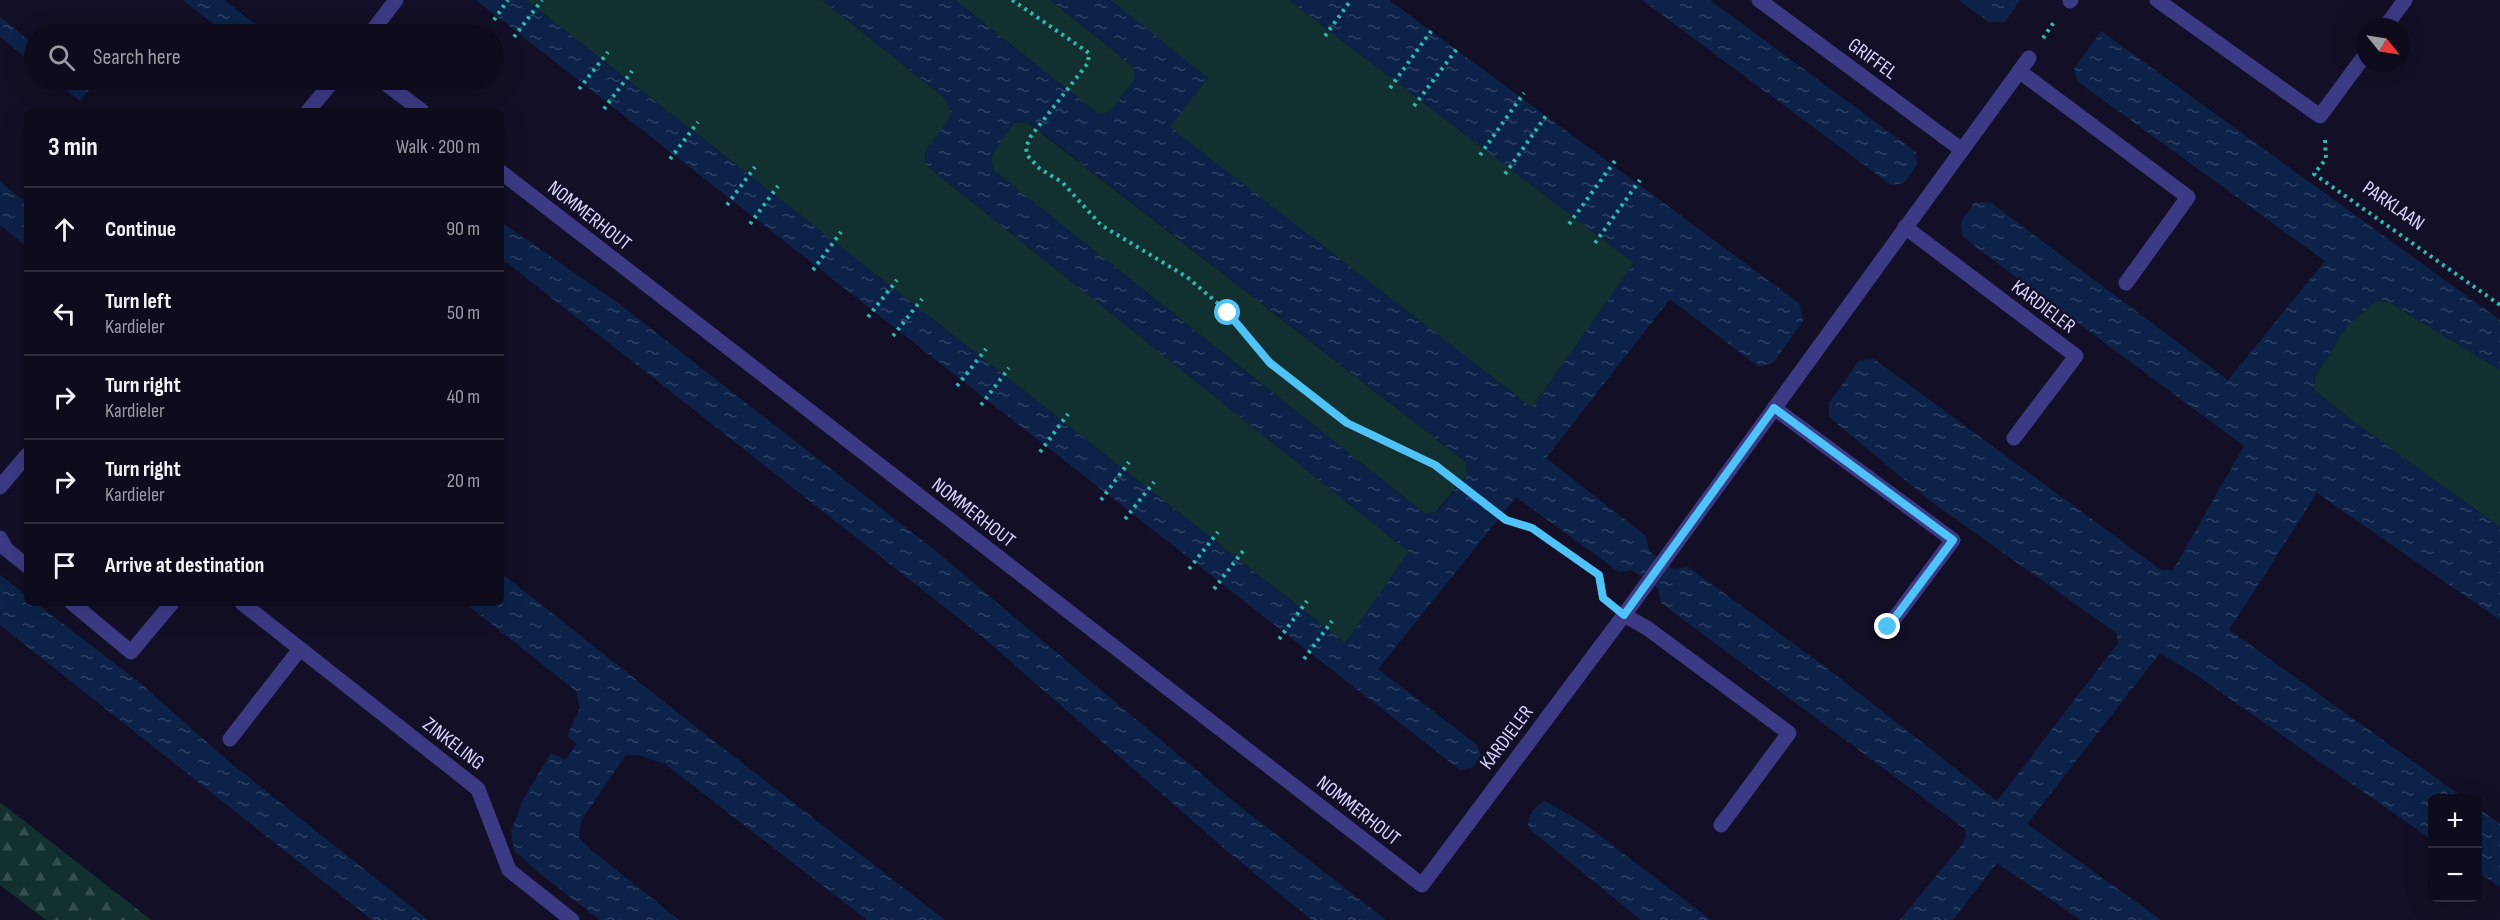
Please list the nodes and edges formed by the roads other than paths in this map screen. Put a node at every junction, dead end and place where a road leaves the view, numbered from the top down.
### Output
1 (396, 0) edge
2 (1759, 0) edge
3 (2157, 0) edge
4 (2405, 0) edge
5 (2392, 18) edge
6 (378, 24) edge
7 (2029, 58) road end
8 (2356, 67) edge
9 (2019, 71) junction
10 (326, 90) edge
11 (394, 90) edge
12 (311, 108) edge
13 (418, 108) edge
14 (1962, 150) junction
15 (504, 174) edge
16 (1905, 227) junction
17 (2126, 283) dead end
18 (1774, 408) junction
19 (2014, 438) dead end
20 (24, 459) edge
21 (0, 487) edge
22 (0, 538) edge
23 (24, 564) edge
24 (76, 606) edge
25 (169, 606) edge
26 (246, 606) edge
27 (1624, 615) junction
28 (1888, 627) dead end
29 (300, 649) junction
30 (230, 739) dead end
31 (1721, 825) dead end
32 (1422, 885) joint
33 (572, 920) edge

1 - 6 street
2 - 14 street, GRIFFEL
3 - 8 street
4 - 5 street
7 - 9 street, KARDIELER
9 - 14 street, KARDIELER
9 - 17 street
10 - 12 street
11 - 13 street
14 - 16 street, KARDIELER
15 - 32 street, NOMMERHOUT
16 - 18 street, KARDIELER
16 - 19 street, KARDIELER
18 - 27 street, KARDIELER
18 - 28 street
20 - 21 street
22 - 23 street
24 - 25 street
26 - 29 street, ZINKELING
27 - 31 street
27 - 32 street, KARDIELER
29 - 30 street
29 - 33 street, ZINKELING

